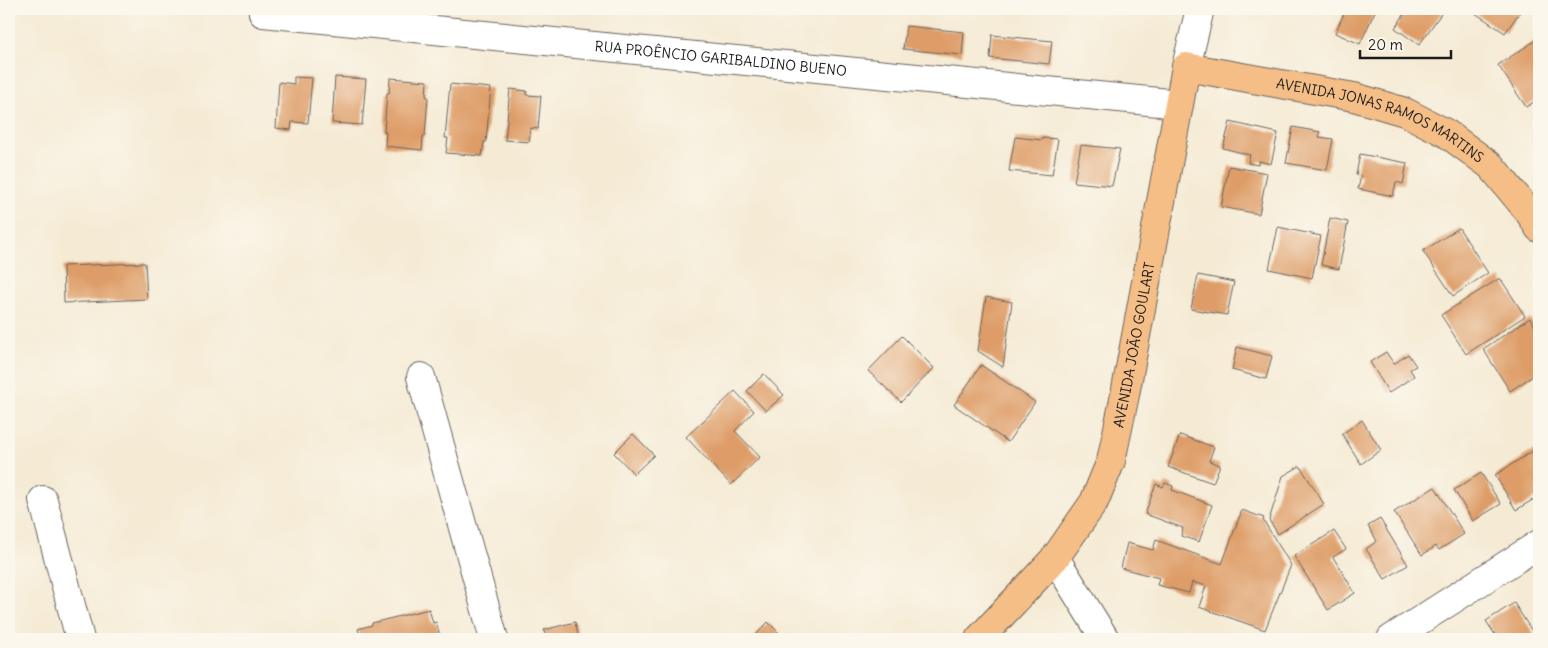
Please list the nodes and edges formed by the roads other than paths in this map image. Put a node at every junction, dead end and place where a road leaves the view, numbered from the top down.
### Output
1 (1200, 9) edge
2 (263, 12) dead end
3 (1186, 67) junction
4 (1179, 104) junction
5 (1539, 228) edge
6 (421, 377) dead end
7 (43, 500) dead end
8 (1539, 544) edge
9 (1055, 558) junction
10 (1086, 609) junction
11 (80, 639) edge
12 (494, 639) edge
13 (979, 639) edge
14 (1088, 639) edge
15 (1105, 639) edge
16 (1391, 639) edge

1 - 3 street, AVENIDA JOÃO GOULART
2 - 4 street, RUA PROÊNCIO GARIBALDINO BUENO
3 - 4 main road, AVENIDA JOÃO GOULART
3 - 5 main road, AVENIDA JONAS RAMOS MARTINS
4 - 9 main road, AVENIDA JOÃO GOULART
6 - 12 street
7 - 11 street
8 - 16 street
9 - 10 street
9 - 13 main road, AVENIDA JOÃO GOULART
10 - 14 street
10 - 15 street

